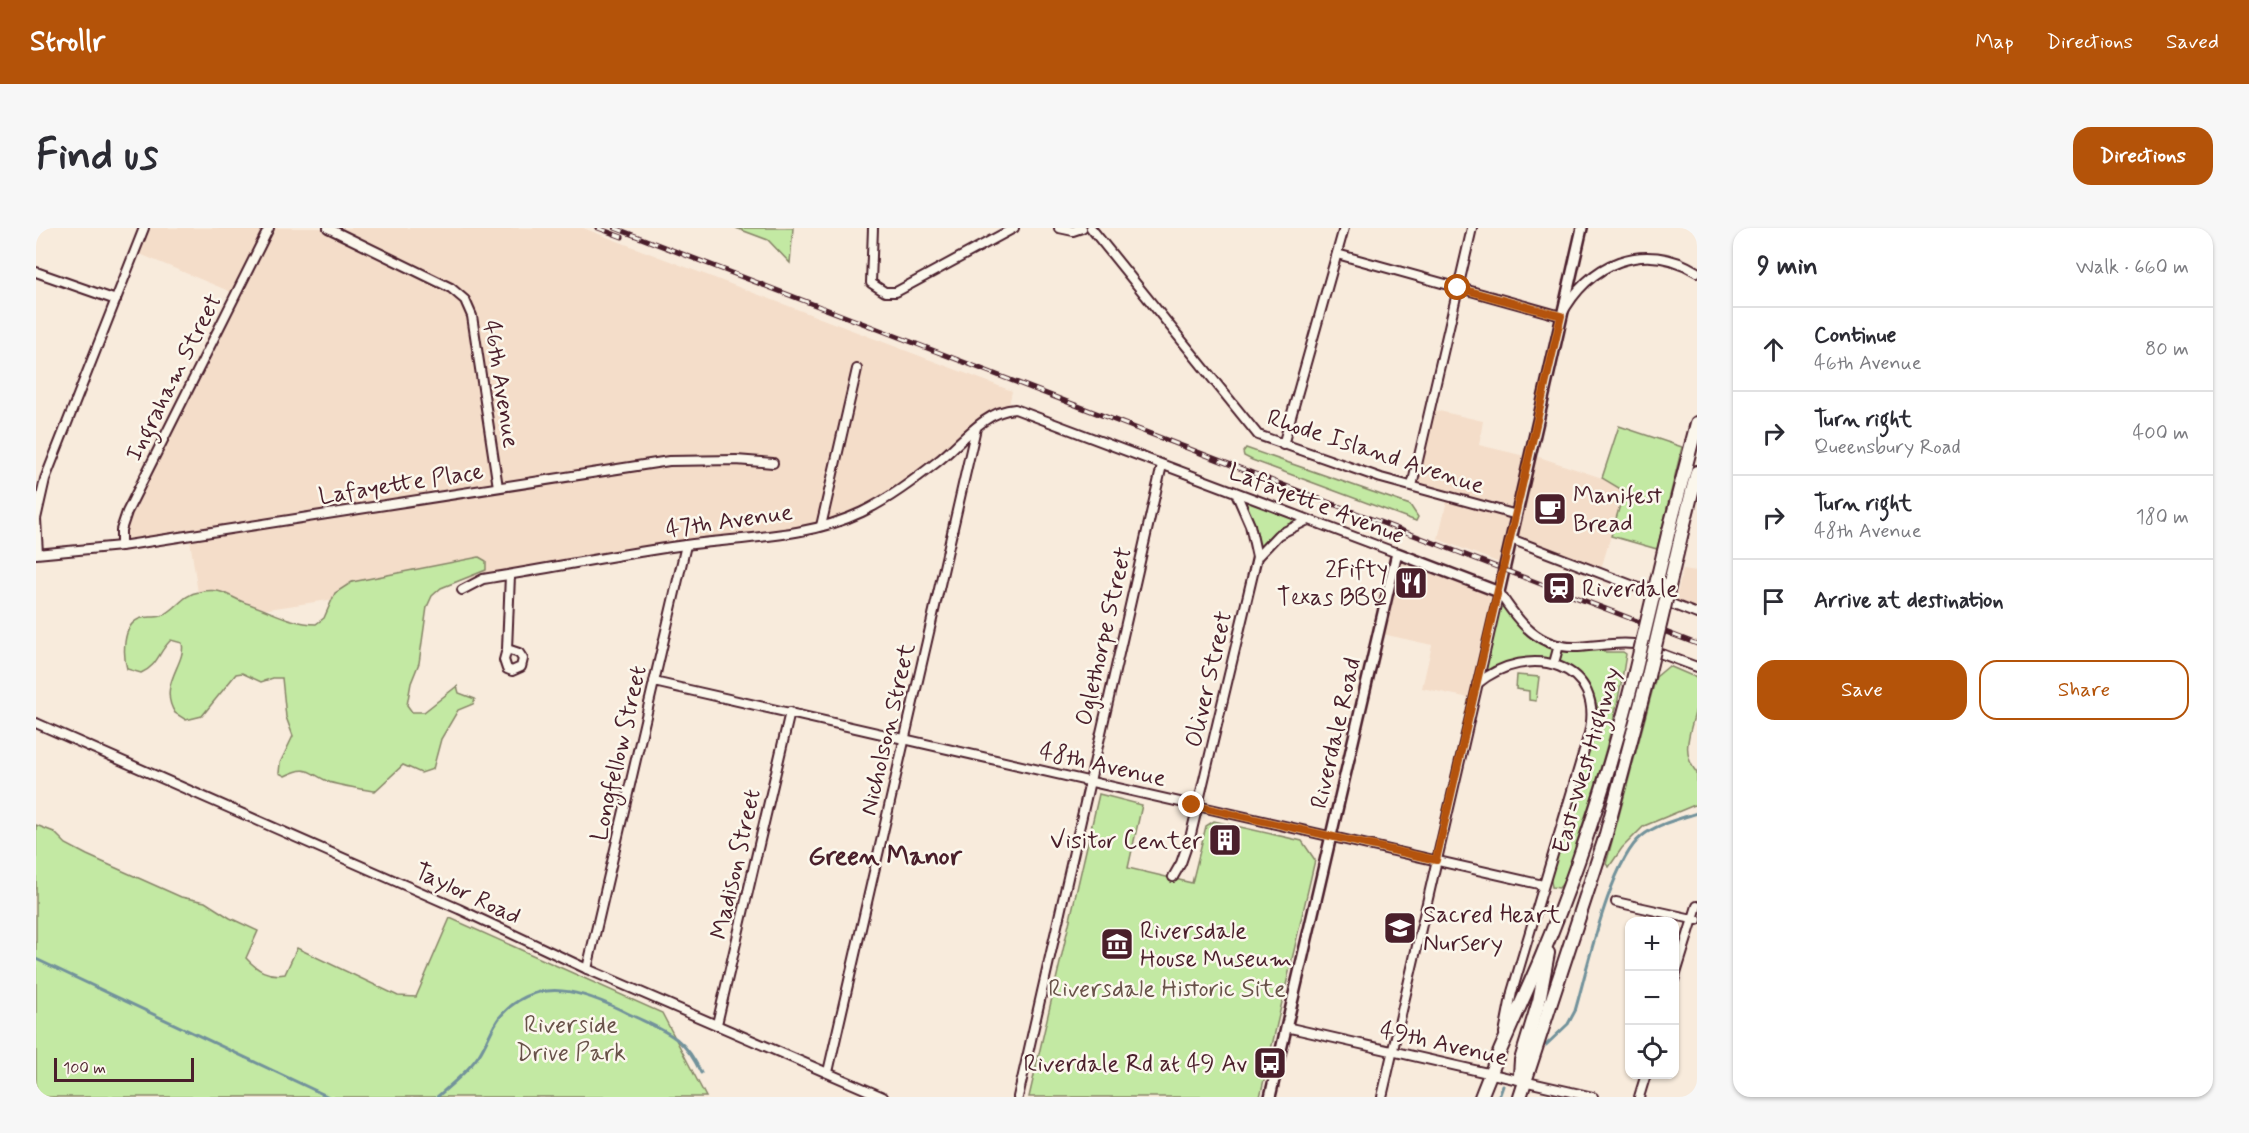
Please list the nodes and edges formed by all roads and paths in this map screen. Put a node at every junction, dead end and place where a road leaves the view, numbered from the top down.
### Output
1 (144, 228) edge
2 (269, 228) edge
3 (328, 228) edge
4 (873, 228) edge
5 (1014, 228) edge
6 (1059, 228) edge
7 (1082, 228) edge
8 (1091, 228) edge
9 (1344, 228) edge
10 (1472, 228) edge
11 (1582, 228) edge
12 (1337, 254) junction
13 (36, 272) edge
14 (1697, 272) edge
15 (1458, 288) junction
16 (116, 300) junction
17 (1561, 316) junction
18 (857, 369) dead end
19 (1697, 423) edge
20 (976, 428) junction
21 (1283, 446) junction
22 (772, 463) dead end
23 (1162, 465) junction
24 (1697, 472) edge
25 (1412, 486) junction
26 (498, 487) junction
27 (1236, 493) junction
28 (1516, 515) junction
29 (1308, 520) junction
30 (820, 526) junction
31 (1511, 539) junction
32 (686, 545) junction
33 (121, 546) junction
34 (37, 554) edge
35 (1397, 554) junction
36 (1257, 557) junction
37 (510, 575) junction
38 (462, 590) dead end
39 (1647, 591) dead end
40 (1498, 592) junction
41 (1674, 605) dead end
42 (1697, 614) edge
43 (1634, 644) dead end
44 (1559, 645) junction
45 (507, 649) dead end
46 (1662, 654) dead end
47 (1554, 663) junction
48 (1697, 667) edge
49 (654, 682) junction
50 (1477, 684) junction
51 (790, 712) junction
52 (36, 723) edge
53 (905, 739) junction
54 (1091, 781) junction
55 (1198, 806) junction
56 (1332, 837) junction
57 (1436, 860) junction
58 (1173, 877) dead end
59 (1543, 885) junction
60 (1616, 902) dead end
61 (1697, 906) edge
62 (1695, 920) edge
63 (1555, 922) junction
64 (587, 969) junction
65 (1677, 971) edge
66 (717, 1024) junction
67 (1286, 1027) junction
68 (1502, 1046) junction
69 (1392, 1052) junction
70 (828, 1072) junction
71 (1490, 1074) junction
72 (1645, 1079) edge
73 (1525, 1082) junction
74 (883, 1097) edge
75 (1018, 1097) edge
76 (1270, 1097) edge
77 (1382, 1097) edge
78 (1481, 1097) edge
79 (1520, 1097) edge
80 (1593, 1097) edge
81 (1640, 1097) edge

1 - 16 street
2 - 33 street, Ingraham Street
3 - 26 street, 46th Avenue
4 - 5 street
6 - 7 street
8 - 21 street, Rhode Island Avenue
9 - 12 street
10 - 15 street
11 - 17 street
12 - 15 street
12 - 21 street
13 - 16 street
14 - 17 street
15 - 17 street
15 - 25 street
16 - 34 street
17 - 28 street
18 - 30 street
19 - 63 main road, East-West Highway, bridge
20 - 23 street, Lafayette Avenue
20 - 30 street, 47th Avenue
20 - 53 street, Nicholson Street
21 - 25 street, Rhode Island Avenue
22 - 26 street, Lafayette Place
23 - 27 street, Lafayette Avenue
23 - 54 street, Oglethorpe Street
24 - 73 main road, East-West Highway, bridge
25 - 28 street, Rhode Island Avenue
26 - 33 street, Lafayette Place
27 - 29 street, Lafayette Avenue
27 - 36 street, Oliver Street
28 - 31 street
29 - 35 street, Lafayette Avenue
29 - 36 street
30 - 32 street, 47th Avenue
31 - 39 street
31 - 40 street
32 - 37 street, 47th Avenue
32 - 49 street, Longfellow Street
33 - 34 street, Lafayette Place
35 - 40 street, Lafayette Avenue
35 - 56 street, Riverdale Road
36 - 55 street, Oliver Street
37 - 38 street, 47th Avenue
37 - 45 street
40 - 44 street
40 - 50 street
41 - 42 street
43 - 44 street
44 - 47 street
46 - 48 street
47 - 50 street
47 - 59 street
49 - 51 street, 48th Avenue
49 - 64 street, Longfellow Street
50 - 57 street
51 - 53 street, 48th Avenue
51 - 66 street, Madison Street
52 - 64 street, Taylor Road
53 - 54 street, 48th Avenue
53 - 70 street, Nicholson Street
54 - 55 street, 48th Avenue
54 - 75 street, Oglethorpe Street
55 - 56 street, 48th Avenue
55 - 58 street, Oliver Street
56 - 57 street, 48th Avenue
56 - 67 street, Riverdale Road
57 - 59 street, 48th Avenue
57 - 69 street
59 - 68 street
60 - 62 street
61 - 62 street
62 - 65 street
63 - 68 main road, East-West Highway
63 - 73 main road
64 - 66 street, Taylor Road
66 - 70 street, Taylor Road
67 - 69 street, 49th Avenue
67 - 76 street, Riverdale Road
68 - 71 main road, East-West Highway
69 - 71 street, 49th Avenue
69 - 77 street
70 - 74 street, Taylor Road
71 - 73 street, 49th Avenue
71 - 78 main road, East-West Highway
72 - 81 street
73 - 79 main road, East-West Highway
73 - 80 street, 49th Avenue

